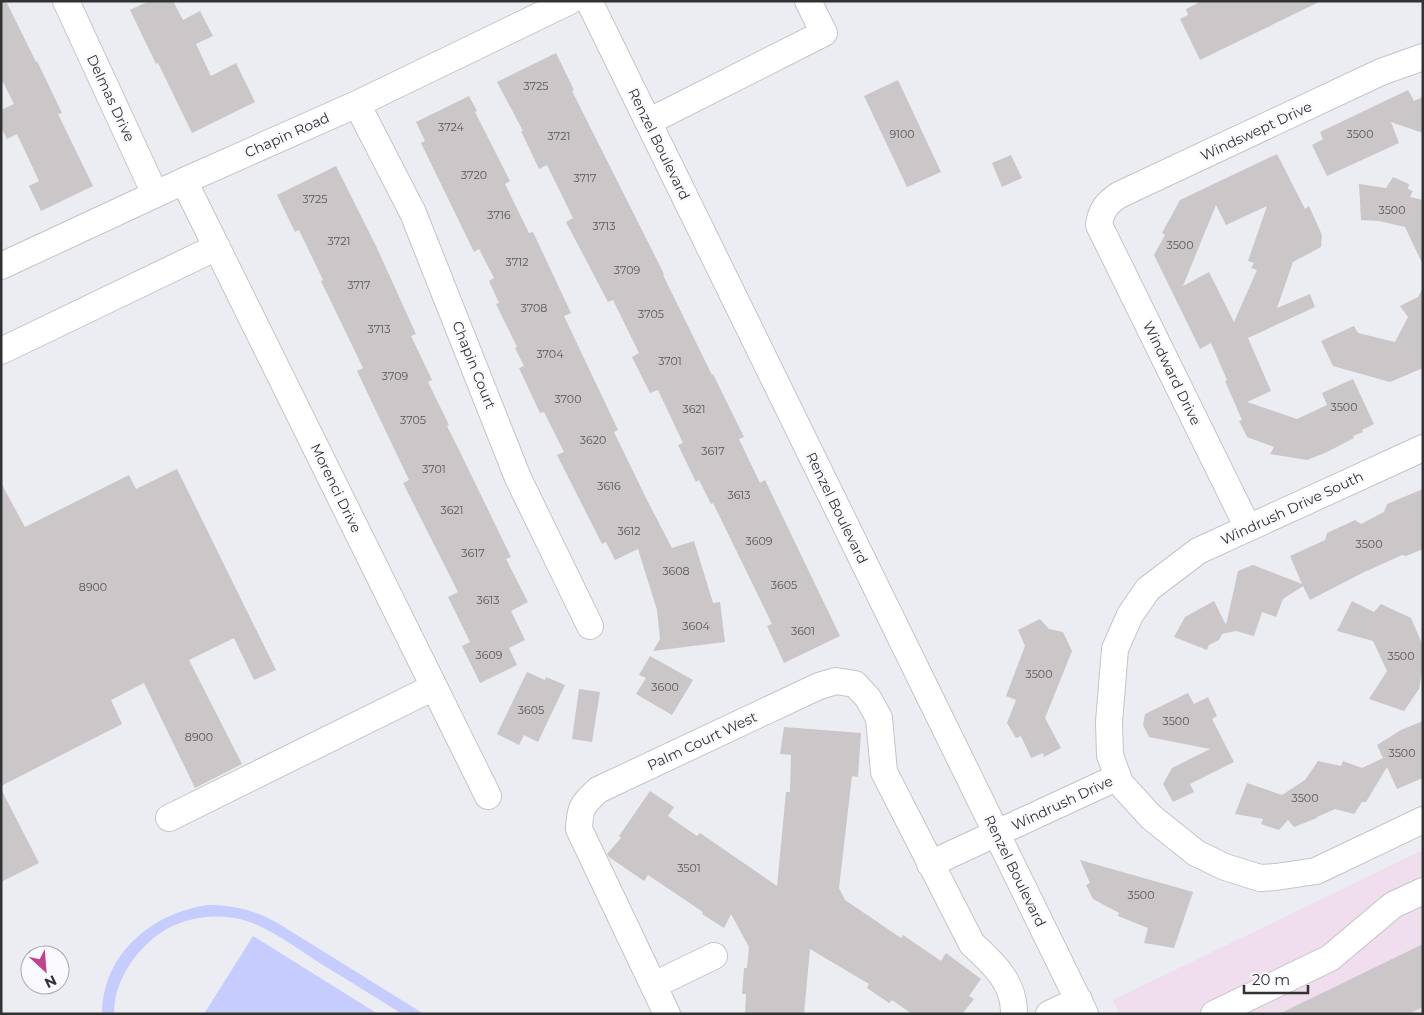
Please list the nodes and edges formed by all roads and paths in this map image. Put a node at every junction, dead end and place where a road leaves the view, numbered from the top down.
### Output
1 (66, 1) edge
2 (570, 1) edge
3 (589, 1) edge
4 (808, 1) edge
5 (1423, 57) edge
6 (357, 104) junction
7 (648, 122) junction
8 (184, 181) junction
9 (155, 194) junction
10 (1100, 218) joint
11 (216, 247) junction
12 (1, 266) edge
13 (1, 351) edge
14 (1423, 448) edge
15 (1248, 528) junction
16 (1166, 575) joint
17 (590, 626) dead end
18 (434, 687) junction
19 (1118, 777) junction
20 (488, 796) dead end
21 (170, 818) dead end
22 (1423, 820) edge
23 (997, 833) junction
24 (930, 864) junction
25 (1423, 891) edge
26 (714, 956) dead end
27 (654, 985) junction
28 (1082, 1007) edge
29 (667, 1014) edge
30 (1014, 1014) edge
31 (1049, 1014) edge
32 (1214, 1014) edge

1 - 9 street, Delmas Drive
2 - 6 street, Chapin Road
3 - 7 street, Renzel Boulevard
4 - 7 street
5 - 10 street, Windswept Drive
6 - 8 street, Chapin Road
6 - 17 street, Chapin Court
7 - 23 street, Renzel Boulevard
8 - 9 street, Chapin Road
8 - 11 street, Morenci Drive
9 - 12 street, Chapin Road
10 - 15 street, Windward Drive
11 - 13 street
11 - 18 street, Morenci Drive
14 - 15 street, Windrush Drive South
15 - 16 street, Windrush Drive South
16 - 19 street, Windrush Drive
18 - 20 street, Morenci Drive
18 - 21 street
19 - 22 street
19 - 23 street, Windrush Drive
23 - 24 street
23 - 28 street, Renzel Boulevard
24 - 27 street, Palm Court West
24 - 30 street, Palm Court West
25 - 32 street
26 - 27 street
27 - 29 street, Palm Court West
28 - 31 street

